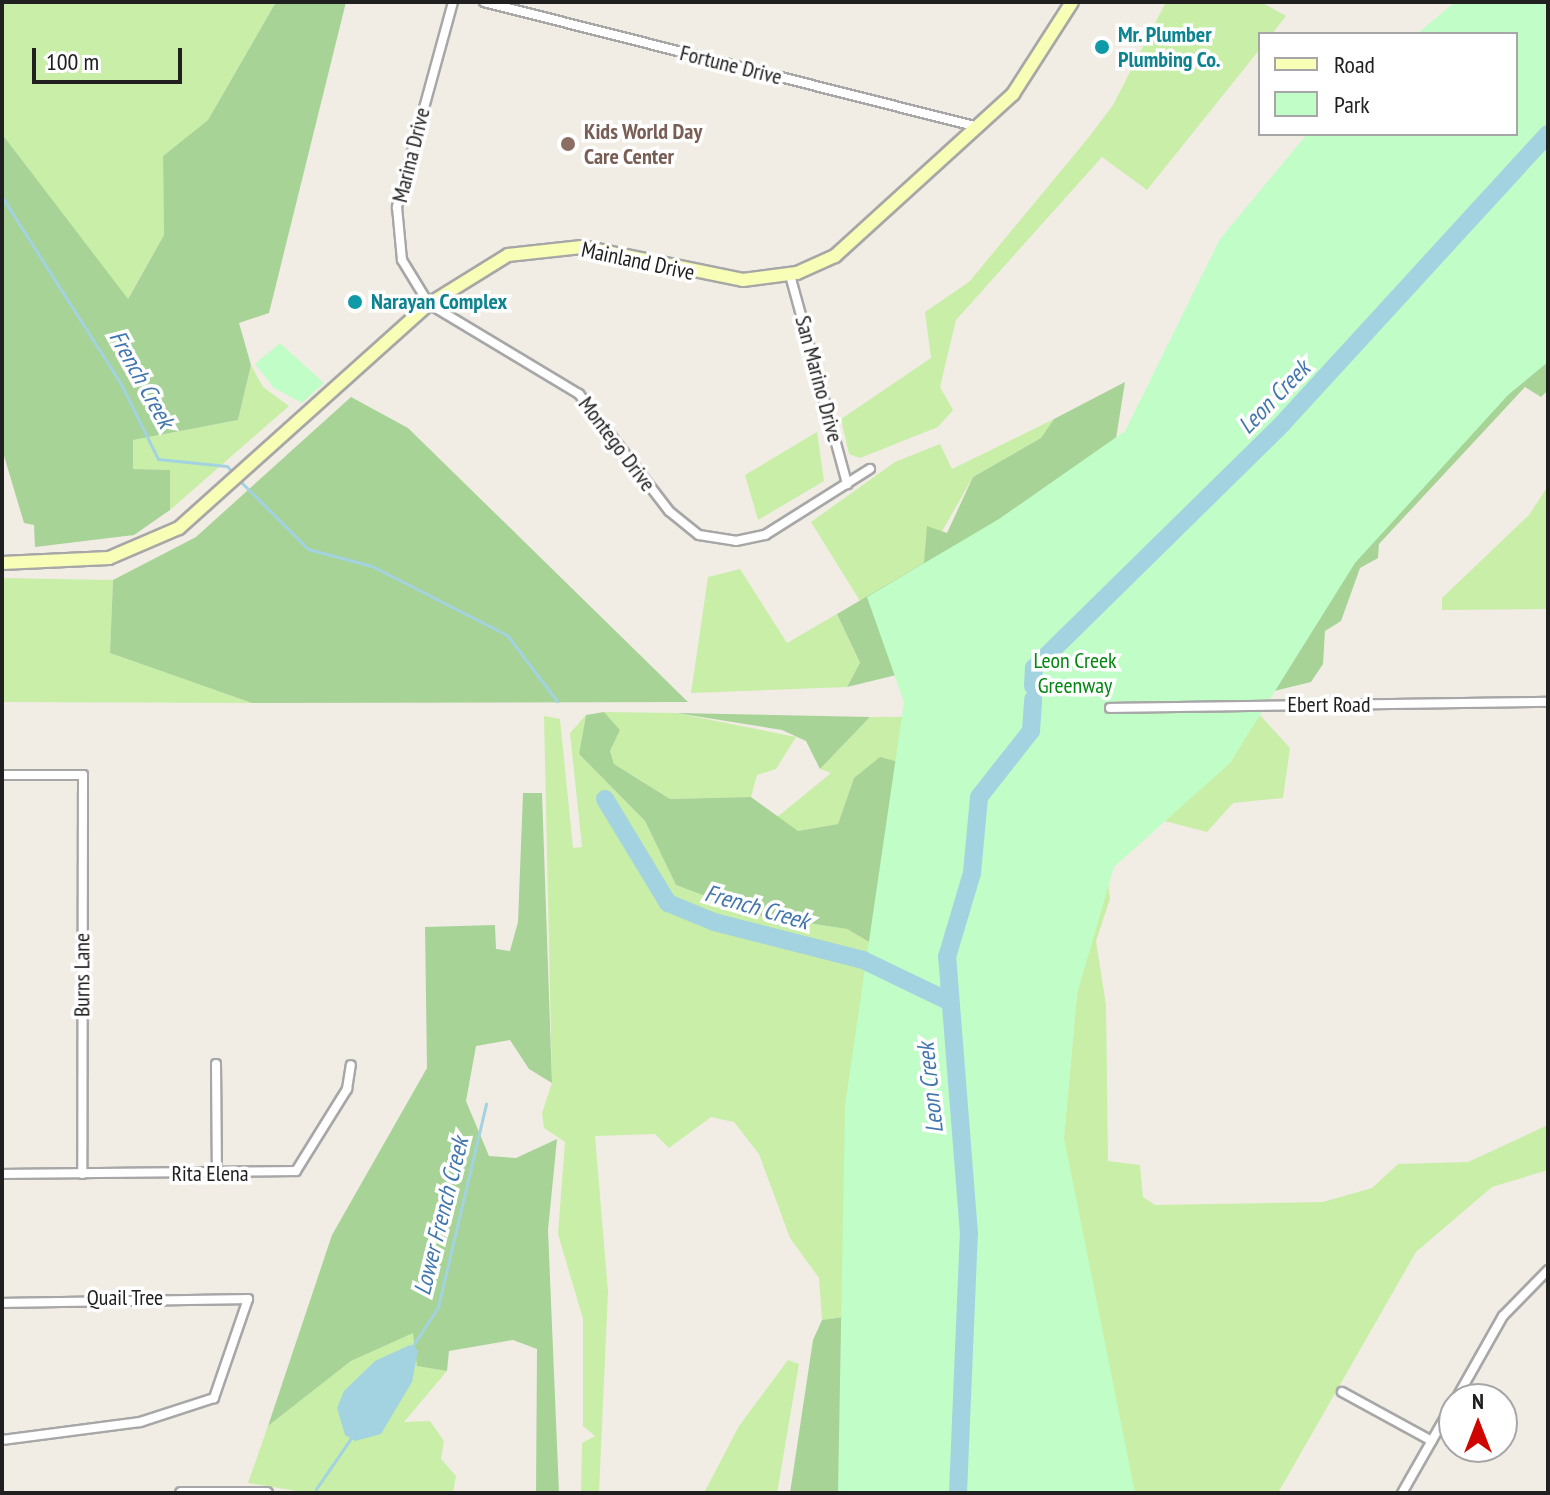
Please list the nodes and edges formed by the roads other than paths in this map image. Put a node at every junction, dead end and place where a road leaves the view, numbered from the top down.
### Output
1 (453, 2) edge
2 (484, 2) edge
3 (1072, 2) edge
4 (978, 127) junction
5 (790, 275) junction
6 (429, 304) junction
7 (870, 469) dead end
8 (847, 484) junction
9 (2, 563) edge
10 (1548, 702) edge
11 (1110, 708) dead end
12 (2, 775) edge
13 (216, 1064) dead end
14 (351, 1065) dead end
15 (2, 1174) edge
16 (82, 1174) junction
17 (217, 1174) junction
18 (1548, 1270) edge
19 (2, 1303) edge
20 (1465, 1383) edge
21 (1342, 1392) dead end
22 (1438, 1430) edge
23 (2, 1440) edge
24 (1432, 1441) junction
25 (181, 1493) edge
26 (267, 1493) edge
27 (1402, 1493) edge

1 - 6 street, Marina Drive
2 - 4 street, Fortune Drive
3 - 4 main road, Mainland Drive
4 - 5 main road, Mainland Drive
5 - 6 main road, Mainland Drive
5 - 8 street, San Marino Drive
6 - 8 street, Montego Drive
6 - 9 main road, Mainland Drive
7 - 8 street
10 - 11 street, Ebert Road
12 - 16 street, Burns Lane
13 - 17 street
14 - 17 street, Rita Elena
15 - 16 street, Rita Elena
16 - 17 street, Rita Elena
18 - 20 street
19 - 23 street, Quail Tree
21 - 24 street
22 - 24 street
24 - 27 street
25 - 26 street

